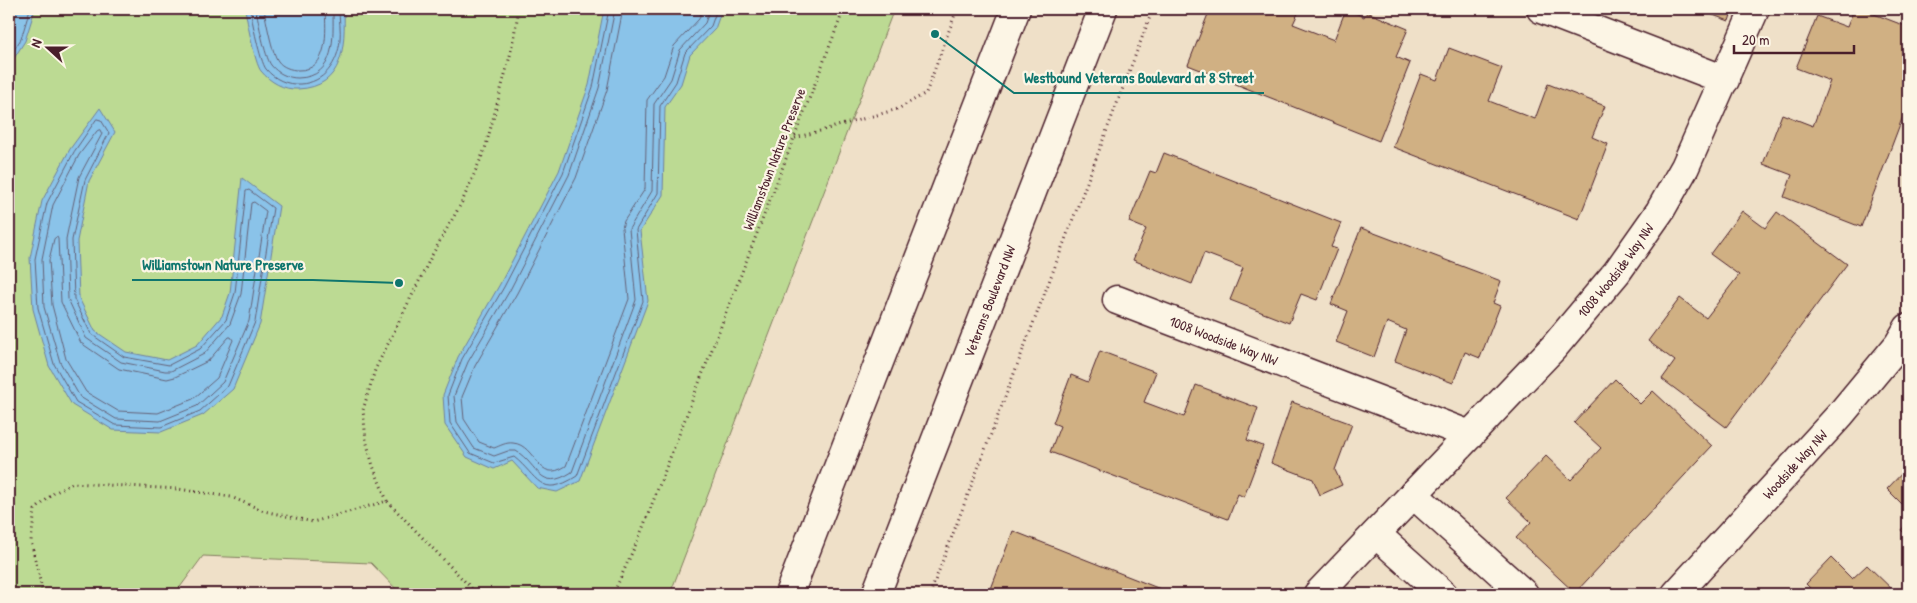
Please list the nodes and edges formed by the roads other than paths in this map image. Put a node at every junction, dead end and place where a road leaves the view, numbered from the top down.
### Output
1 (1016, 9) edge
2 (1103, 9) edge
3 (1541, 9) edge
4 (1755, 9) edge
5 (1725, 80) junction
6 (1117, 300) dead end
7 (1908, 328) edge
8 (1470, 435) junction
9 (1413, 494) junction
10 (1376, 534) junction
11 (789, 594) edge
12 (876, 594) edge
13 (1318, 594) edge
14 (1443, 594) edge
15 (1524, 594) edge
16 (1676, 594) edge

1 - 11 street
2 - 12 street, Veterans Boulevard NW
3 - 5 street
4 - 5 street, 1008 Woodside Way NW
5 - 8 street, 1008 Woodside Way NW
6 - 8 street, 1008 Woodside Way NW
7 - 16 street, Woodside Way NW
8 - 9 street, 1008 Woodside Way NW
9 - 10 street, 1008 Woodside Way NW
9 - 15 street
10 - 13 street, 1008 Woodside Way NW
10 - 14 street

